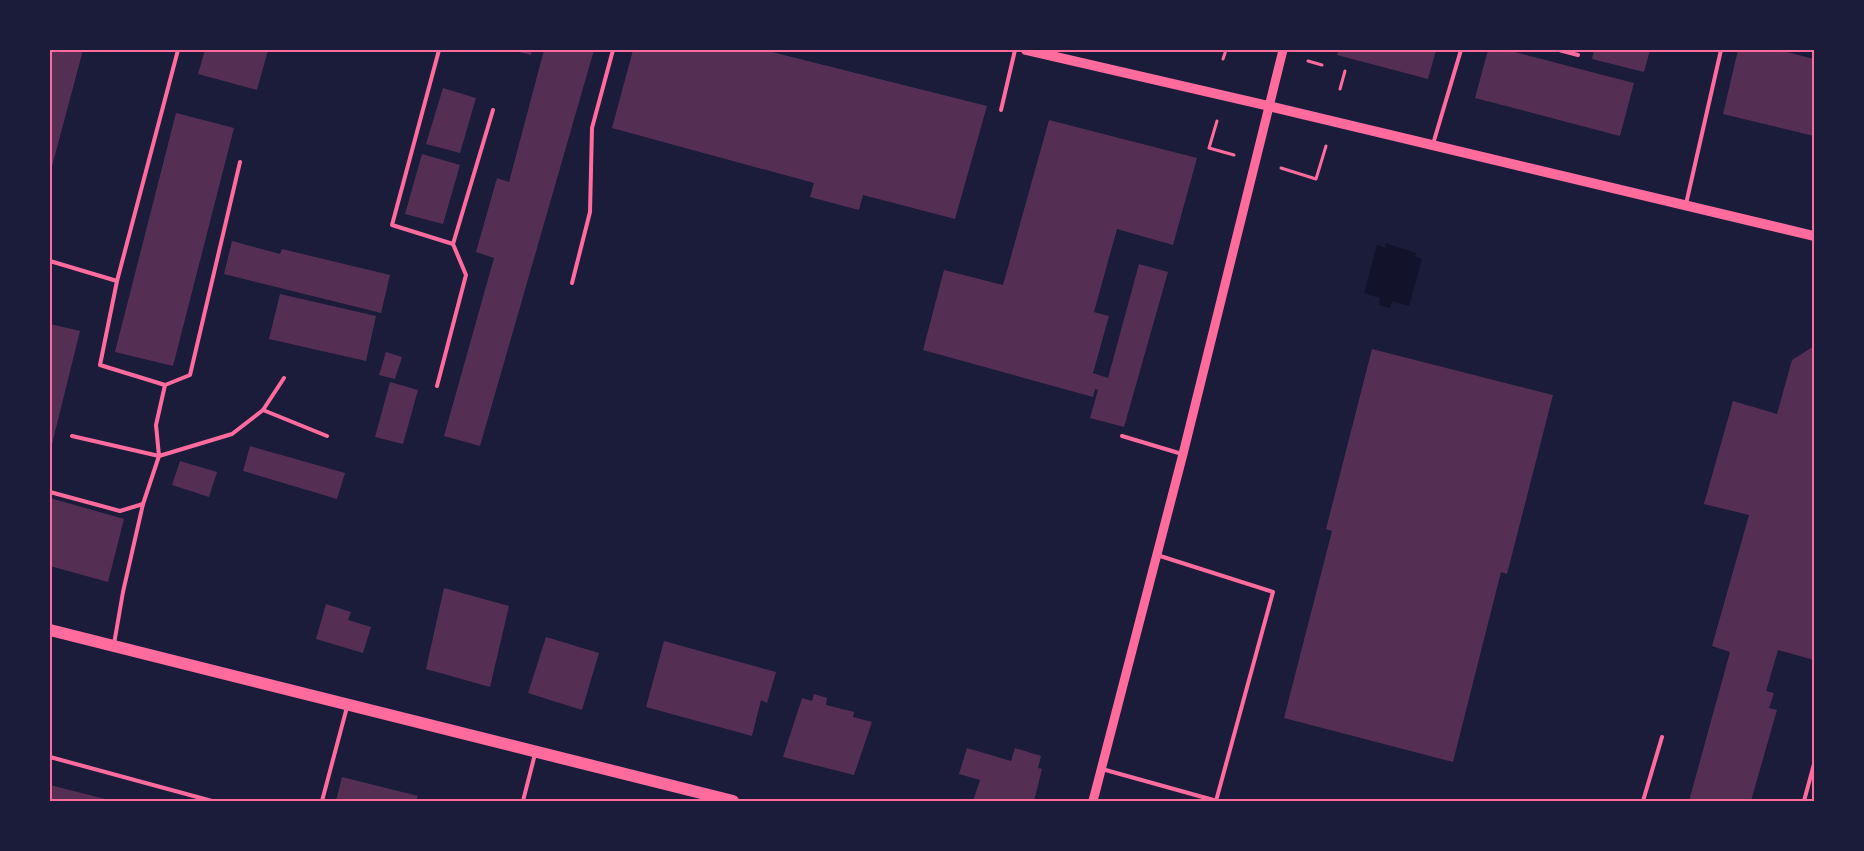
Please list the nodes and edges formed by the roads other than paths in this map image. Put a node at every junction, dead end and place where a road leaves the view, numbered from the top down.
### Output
1 (178, 50) edge
2 (438, 50) edge
3 (613, 50) edge
4 (1015, 50) edge
5 (1026, 50) edge
6 (1283, 50) edge
7 (1461, 50) edge
8 (1560, 50) edge
9 (1721, 50) edge
10 (1578, 55) dead end
11 (1269, 106) junction
12 (493, 110) dead end
13 (1001, 110) dead end
14 (1433, 145) junction
15 (240, 162) dead end
16 (1685, 205) junction
17 (1814, 235) edge
18 (453, 244) junction
19 (50, 261) edge
20 (117, 281) junction
21 (572, 283) dead end
22 (284, 378) dead end
23 (165, 385) junction
24 (437, 386) dead end
25 (263, 410) junction
26 (72, 436) dead end
27 (327, 436) dead end
28 (1122, 436) dead end
29 (1183, 454) junction
30 (159, 456) junction
31 (50, 492) edge
32 (143, 504) junction
33 (1157, 554) junction
34 (50, 630) edge
35 (113, 646) junction
36 (347, 705) junction
37 (1662, 737) dead end
38 (536, 752) junction
39 (50, 757) edge
40 (1814, 764) edge
41 (1102, 769) junction
42 (212, 801) edge
43 (322, 801) edge
44 (522, 801) edge
45 (733, 801) edge
46 (1093, 801) edge
47 (1216, 801) edge
48 (1643, 801) edge
49 (1804, 801) edge

1 - 20 lane
2 - 18 lane
3 - 21 lane
4 - 13 lane
5 - 11 main road
6 - 11 street
7 - 14 lane
8 - 10 lane
9 - 16 lane
11 - 14 main road
11 - 29 street
12 - 18 lane
14 - 16 main road
15 - 23 lane
16 - 17 main road
18 - 24 lane
19 - 20 lane
20 - 23 lane
22 - 25 lane
23 - 30 lane
25 - 27 lane
25 - 30 lane
26 - 30 lane
28 - 29 lane
29 - 33 street
30 - 32 lane
31 - 32 lane
32 - 35 lane
33 - 41 street
33 - 47 lane
34 - 35 main road
35 - 36 main road
36 - 38 main road
36 - 43 lane
37 - 48 lane
38 - 44 lane
38 - 45 main road
39 - 42 lane
40 - 49 lane
41 - 46 street
41 - 47 lane

